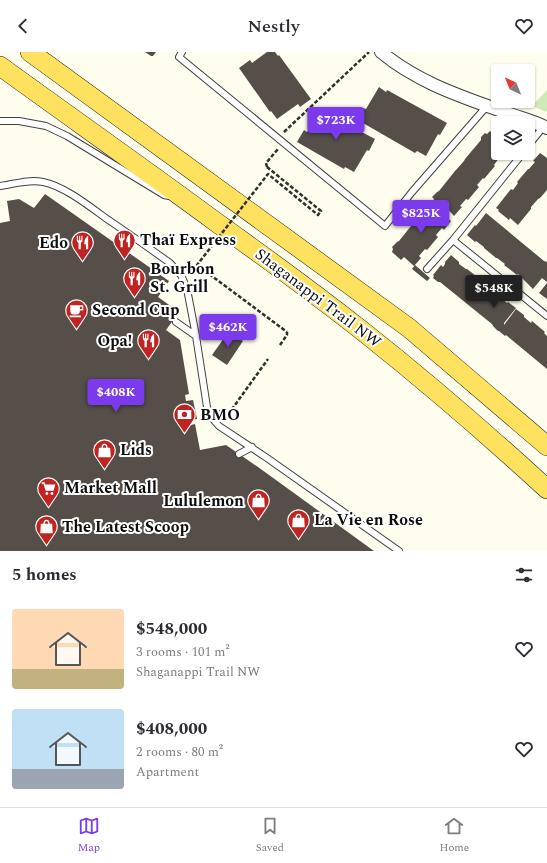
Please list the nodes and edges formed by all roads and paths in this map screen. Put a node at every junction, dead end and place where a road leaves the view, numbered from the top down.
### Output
1 (30, 52) edge
2 (182, 52) edge
3 (370, 52) edge
4 (381, 52) edge
5 (0, 66) edge
6 (487, 106) junction
7 (0, 121) edge
8 (546, 127) edge
9 (535, 139) edge
10 (283, 142) junction
11 (517, 160) edge
12 (0, 186) edge
13 (184, 198) junction
14 (453, 240) junction
15 (428, 269) dead end
16 (547, 316) edge
17 (176, 322) dead end
18 (196, 336) junction
19 (280, 345) dead end
20 (268, 359) dead end
21 (219, 412) dead end
22 (547, 446) edge
23 (252, 447) junction
24 (239, 454) dead end
25 (547, 489) edge
26 (399, 551) edge

1 - 22 main road, Shaganappi Trail NW
2 - 10 lane
3 - 10 path
4 - 6 street
5 - 13 main road, Shaganappi Trail NW
6 - 8 street
6 - 10 lane
7 - 13 lane
8 - 9 lane
10 - 19 path, bridge
11 - 14 lane
12 - 18 lane
13 - 25 main road, Shaganappi Trail NW
14 - 15 lane
14 - 16 lane
17 - 18 lane
18 - 23 lane
20 - 21 path
23 - 24 lane
23 - 26 lane

